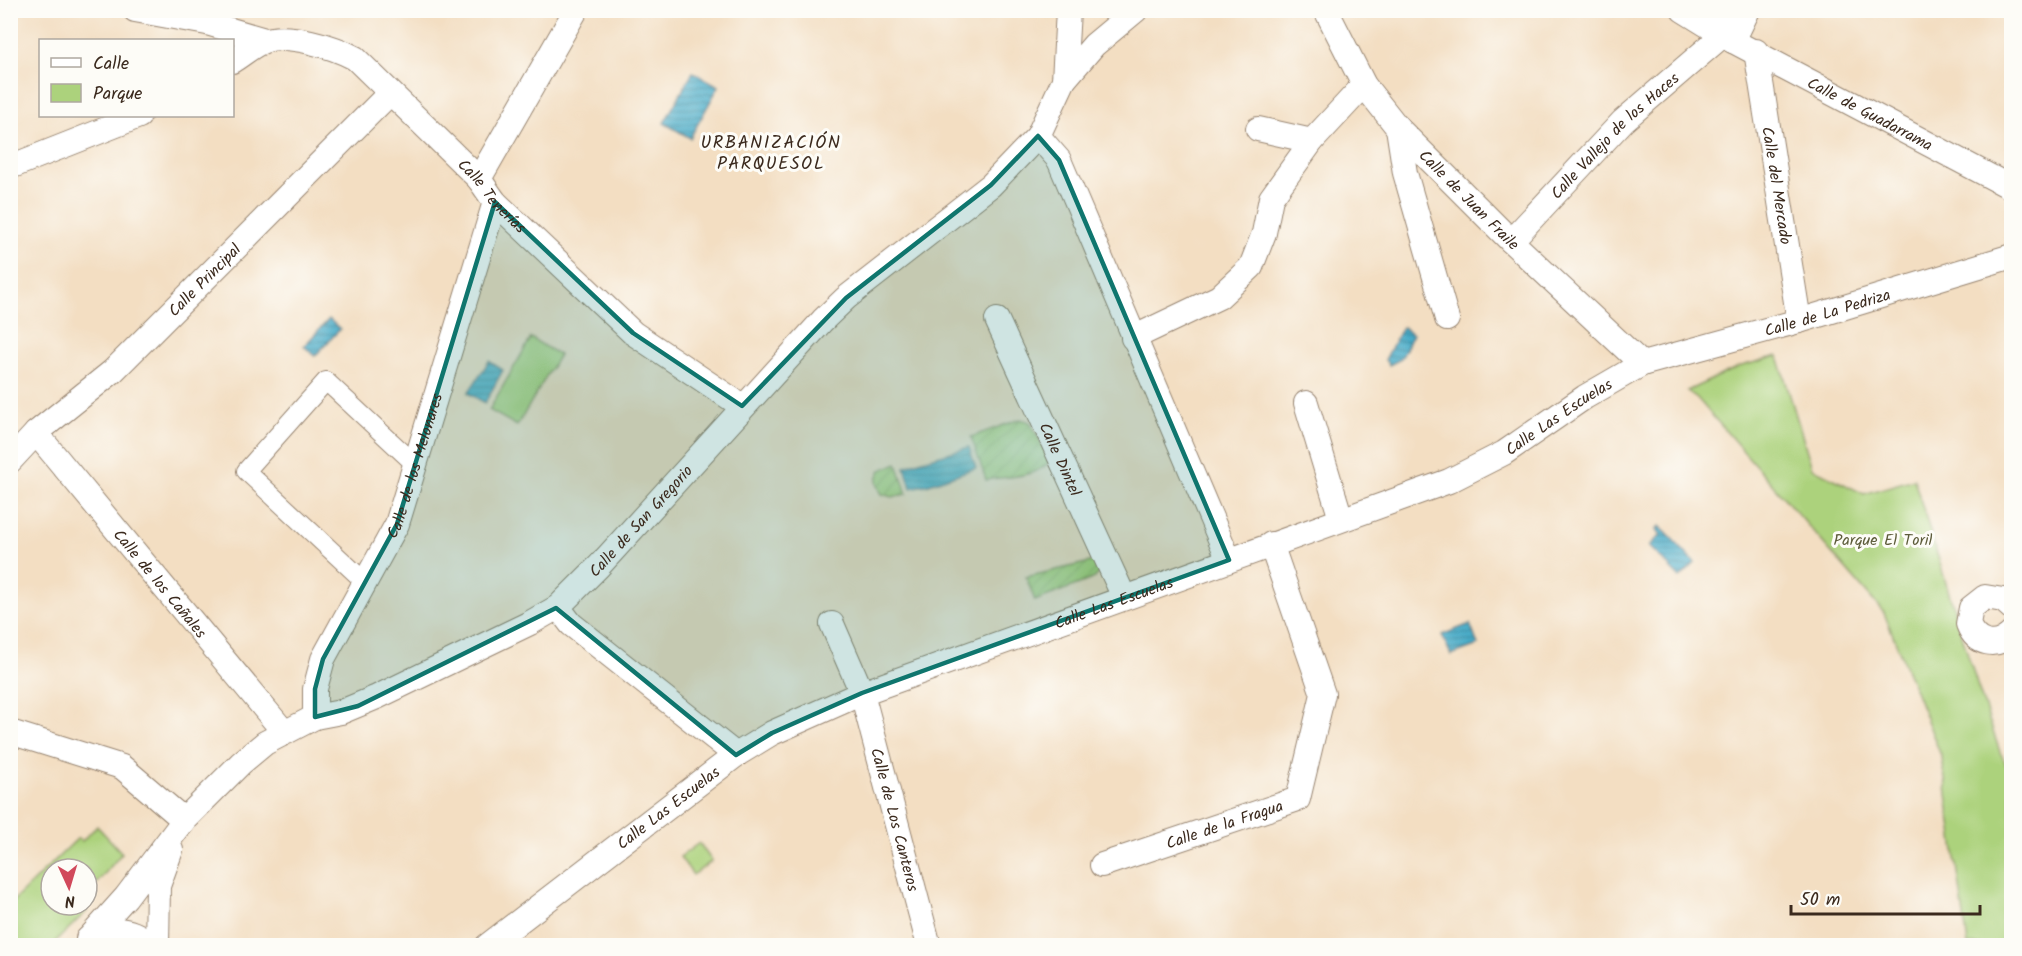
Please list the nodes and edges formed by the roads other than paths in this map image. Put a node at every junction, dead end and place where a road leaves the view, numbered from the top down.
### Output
1 (135, 10) edge
2 (576, 10) edge
3 (1068, 10) edge
4 (1136, 10) edge
5 (1326, 10) edge
6 (1683, 10) edge
7 (1720, 10) edge
8 (1748, 10) edge
9 (1728, 38) junction
10 (265, 40) junction
11 (1756, 51) junction
12 (234, 60) edge
13 (1064, 80) junction
14 (1364, 85) junction
15 (390, 93) junction
16 (136, 117) edge
17 (1398, 128) junction
18 (1258, 129) dead end
19 (1038, 136) junction
20 (1312, 141) junction
21 (10, 167) edge
22 (479, 179) junction
23 (2011, 185) edge
24 (495, 202) junction
25 (1511, 241) junction
26 (2012, 256) edge
27 (1447, 319) dead end
28 (997, 320) dead end
29 (1799, 321) junction
30 (1133, 338) junction
31 (1641, 364) junction
32 (1306, 403) dead end
33 (742, 406) junction
34 (36, 434) junction
35 (10, 460) edge
36 (416, 465) junction
37 (1341, 519) junction
38 (1271, 544) junction
39 (1229, 560) junction
40 (366, 582) junction
41 (1124, 597) junction
42 (558, 607) junction
43 (2012, 608) edge
44 (832, 624) dead end
45 (2012, 633) edge
46 (862, 693) junction
47 (315, 717) junction
48 (284, 732) junction
49 (20, 735) edge
50 (10, 755) edge
51 (736, 755) junction
52 (184, 820) junction
53 (1102, 865) dead end
54 (86, 941) edge
55 (151, 945) edge
56 (157, 945) edge
57 (487, 945) edge
58 (929, 945) edge

1 - 10 street, Calle Tenerías
2 - 22 street
3 - 13 street, Calle de San Gregorio
4 - 13 street, Calle de San Gregorio
5 - 14 street, Calle de Juan Fraile
6 - 9 street, Calle de Guadarrama
7 - 9 street
8 - 9 street
9 - 11 street, Calle de Guadarrama
9 - 25 street, Calle Vallejo de los Haces
10 - 12 street
10 - 15 street, Calle Tenerías
11 - 23 street, Calle de Guadarrama
11 - 29 street, Calle del Mercado
13 - 19 street, Calle de San Gregorio
14 - 17 street, Calle de Juan Fraile
14 - 20 street
15 - 22 street, Calle Tenerías
15 - 34 street, Calle Principal
16 - 21 street
17 - 25 street, Calle de Juan Fraile
17 - 27 street
18 - 20 street
19 - 30 street
19 - 33 street, Calle de San Gregorio
20 - 30 street
22 - 24 street, Calle Tenerías
24 - 33 street, Calle Tenerías
24 - 36 street, Calle de los Melonares
25 - 31 street, Calle de Juan Fraile
26 - 29 street, Calle de La Pedriza
28 - 41 street, Calle Dintel
29 - 31 street, Calle de La Pedriza
30 - 39 street
31 - 37 street, Calle Las Escuelas
32 - 37 street
33 - 42 street, Calle de San Gregorio
34 - 35 street, Calle Principal
34 - 48 street, Calle de los Cañales
36 - 40 street, Calle de los Melonares
36 - 40 street
37 - 38 street, Calle Las Escuelas
38 - 39 street, Calle Las Escuelas
38 - 53 street, Calle de la Fragua
39 - 41 street, Calle Las Escuelas
40 - 47 street, Calle de los Melonares
41 - 46 street, Calle Las Escuelas
42 - 47 street, Calle de San Gregorio
42 - 51 street
43 - 45 street
44 - 46 street
46 - 51 street, Calle Las Escuelas
46 - 58 street, Calle de Los Canteros
47 - 48 street, Calle de San Gregorio
48 - 52 street, Calle de San Gregorio
49 - 50 street
49 - 52 street
51 - 57 street, Calle Las Escuelas
52 - 54 street, Calle de San Gregorio
52 - 56 street, Calle de San Gregorio
54 - 55 street

